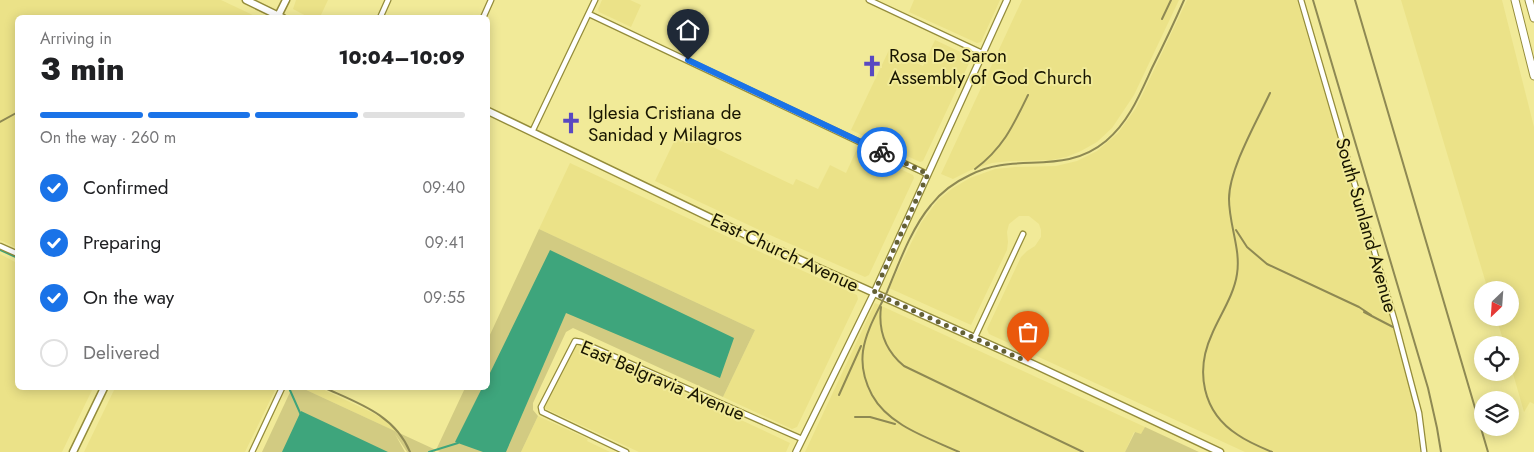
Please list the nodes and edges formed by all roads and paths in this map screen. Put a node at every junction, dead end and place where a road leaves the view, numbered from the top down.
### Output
1 (246, 0) edge
2 (286, 0) edge
3 (388, 0) edge
4 (491, 0) edge
5 (595, 0) edge
6 (869, 0) edge
7 (1007, 0) edge
8 (1301, 0) edge
9 (1514, 0) edge
10 (1529, 0) edge
11 (589, 14) junction
12 (275, 15) edge
13 (280, 15) edge
14 (381, 15) edge
15 (484, 15) edge
16 (1534, 18) edge
17 (982, 53) junction
18 (1534, 76) edge
19 (490, 113) edge
20 (532, 132) junction
21 (928, 174) junction
22 (1023, 234) dead end
23 (0, 246) edge
24 (15, 253) edge
25 (874, 293) junction
26 (974, 339) junction
27 (103, 390) edge
28 (281, 390) edge
29 (802, 439) junction
30 (73, 452) edge
31 (252, 452) edge
32 (626, 452) edge
33 (796, 452) edge
34 (1220, 452) edge
35 (1424, 452) edge

1 - 12 main road
2 - 13 main road
3 - 14 street
4 - 15 street
5 - 11 street
6 - 17 street
7 - 17 street
8 - 35 street, South Sunland Avenue
9 - 18 main road
10 - 16 main road
11 - 20 street
11 - 21 street
17 - 21 street
19 - 20 main road, East Church Avenue
20 - 25 main road, East Church Avenue
21 - 25 street
22 - 26 street
23 - 24 street
25 - 26 main road, East Church Avenue
25 - 29 street
26 - 34 main road, East Church Avenue
27 - 30 main road
28 - 31 street
29 - 32 street, East Belgravia Avenue
29 - 33 street

